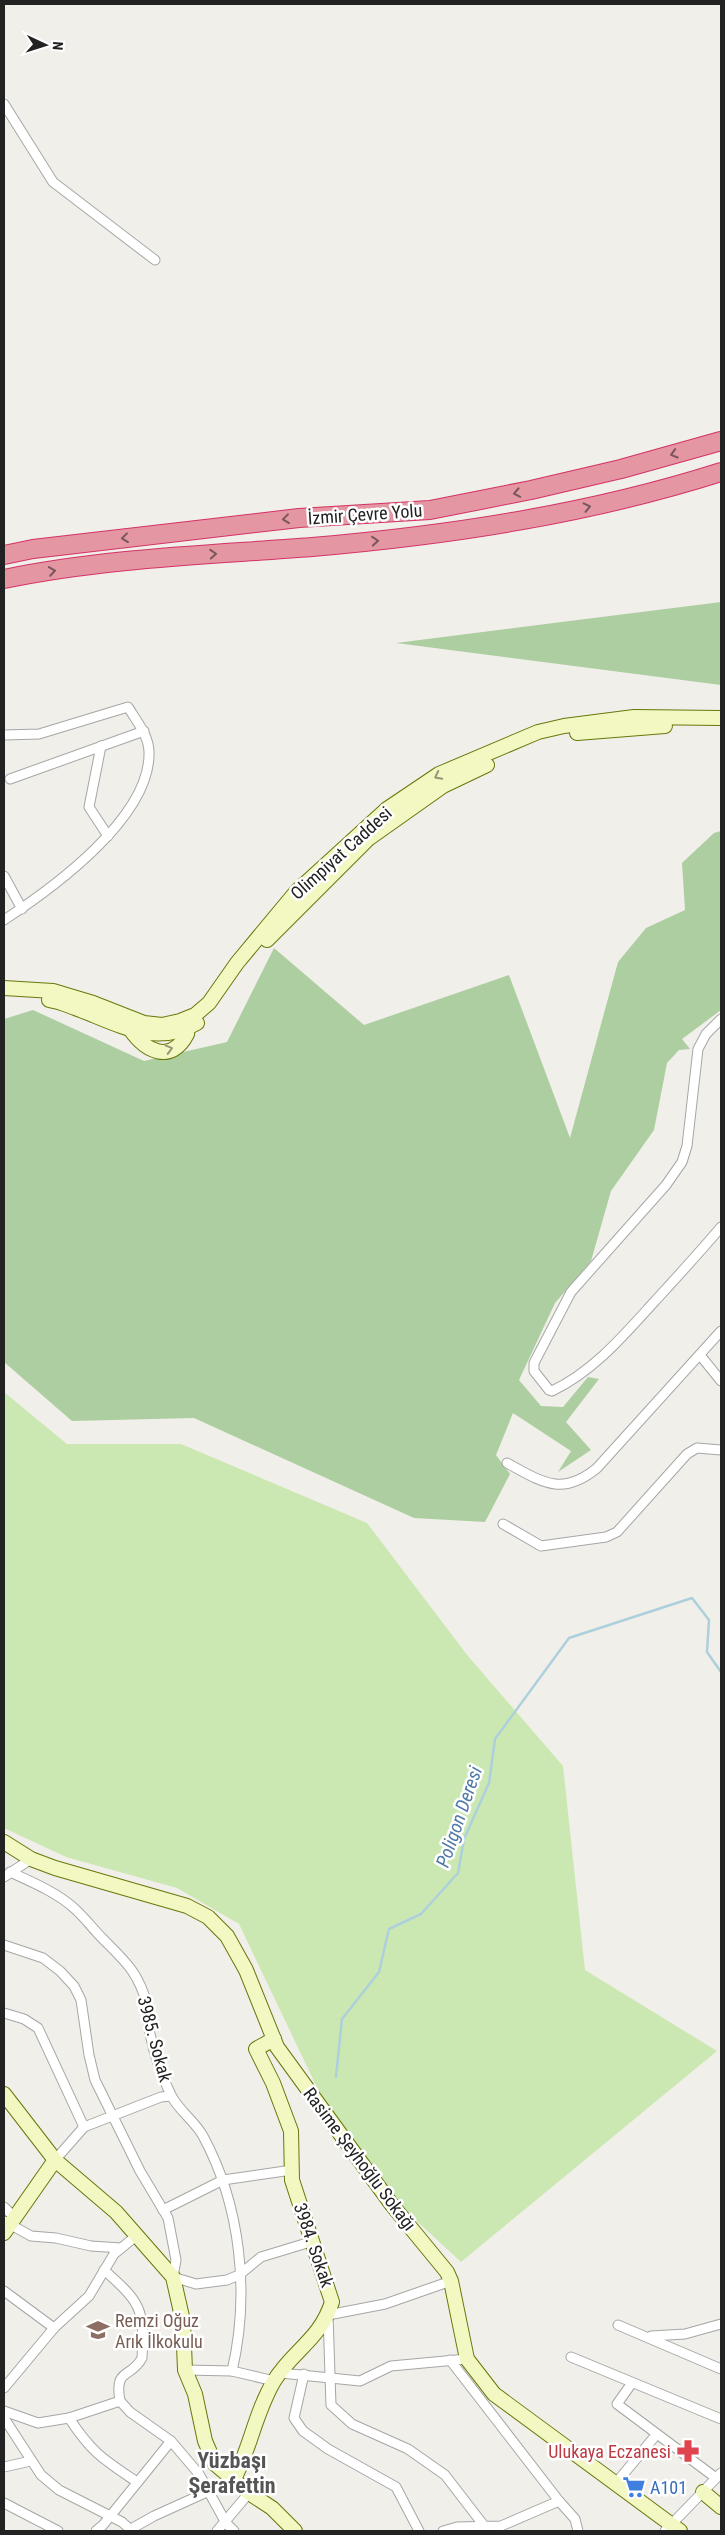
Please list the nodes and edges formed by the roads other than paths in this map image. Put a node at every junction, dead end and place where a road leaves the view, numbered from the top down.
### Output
1 (4, 104) edge
2 (155, 260) dead end
3 (721, 441) edge
4 (721, 472) edge
5 (4, 555) edge
6 (4, 579) edge
7 (721, 718) edge
8 (721, 726) edge
9 (144, 731) junction
10 (4, 735) edge
11 (101, 746) junction
12 (10, 779) dead end
13 (108, 836) junction
14 (4, 876) edge
15 (22, 909) junction
16 (4, 920) edge
17 (4, 988) edge
18 (4, 998) edge
19 (721, 1018) edge
20 (162, 1025) junction
21 (184, 1030) junction
22 (721, 1227) edge
23 (721, 1331) edge
24 (700, 1355) junction
25 (721, 1381) edge
26 (721, 1450) edge
27 (507, 1463) dead end
28 (503, 1524) dead end
29 (4, 1842) edge
30 (31, 1859) junction
31 (7, 1874) edge
32 (4, 1945) edge
33 (4, 2013) edge
34 (274, 2039) junction
35 (4, 2094) edge
36 (171, 2096) junction
37 (113, 2115) junction
38 (84, 2127) junction
39 (55, 2160) junction
40 (292, 2170) junction
41 (223, 2180) junction
42 (4, 2207) edge
43 (163, 2210) junction
44 (8, 2224) edge
45 (136, 2236) junction
46 (311, 2236) junction
47 (121, 2248) junction
48 (104, 2270) junction
49 (239, 2276) junction
50 (173, 2277) junction
51 (451, 2281) junction
52 (4, 2291) edge
53 (328, 2316) junction
54 (721, 2324) edge
55 (618, 2325) dead end
56 (54, 2328) junction
57 (641, 2334) junction
58 (571, 2357) dead end
59 (467, 2359) junction
60 (450, 2360) junction
61 (721, 2369) edge
62 (185, 2370) junction
63 (232, 2371) junction
64 (304, 2374) junction
65 (278, 2377) junction
66 (331, 2379) junction
67 (632, 2382) junction
68 (4, 2388) edge
69 (120, 2401) junction
70 (4, 2411) edge
71 (4, 2418) edge
72 (69, 2418) junction
73 (721, 2419) edge
74 (656, 2435) junction
75 (171, 2441) junction
76 (31, 2461) junction
77 (4, 2467) edge
78 (718, 2476) edge
79 (233, 2481) junction
80 (137, 2482) junction
81 (616, 2483) junction
82 (207, 2492) junction
83 (703, 2492) junction
84 (249, 2493) junction
85 (558, 2501) junction
86 (4, 2503) edge
87 (721, 2507) edge
88 (110, 2516) junction
89 (226, 2523) junction
90 (485, 2527) junction
91 (502, 2529) edge
92 (672, 2529) edge
93 (131, 2530) edge
94 (58, 2531) edge
95 (96, 2531) edge
96 (217, 2531) edge
97 (234, 2531) edge
98 (295, 2531) edge
99 (419, 2531) edge
100 (443, 2531) edge
101 (578, 2531) edge

1 - 2 street
3 -> 5 highway, İzmir Çevre Yolu
6 -> 4 highway, İzmir Çevre Yolu
7 -> 20 street, Olimpiyat Caddesi
8 - 21 street, Olimpiyat Caddesi
9 - 10 street
9 - 11 street
9 - 13 street
11 - 12 street
11 - 13 street
13 - 15 street
14 - 15 street
15 - 16 street
17 - 20 street, Olimpiyat Caddesi
18 -> 21 street, Olimpiyat Caddesi
19 - 22 street
20 - 21 street
23 - 24 street
24 - 25 street
24 - 27 street
26 - 28 street
29 - 30 street, Rasime Şeyhoğlu Sokağı
30 - 31 street
30 - 34 street, Rasime Şeyhoğlu Sokağı
31 - 36 street, 3985. Sokak
32 - 37 street
33 - 38 street
34 - 40 street, 3984. Sokak
34 - 51 street, Rasime Şeyhoğlu Sokağı
35 - 39 street
36 - 37 street
36 - 41 street, 3985. Sokak
37 - 38 street
37 - 43 street
38 - 39 street
39 - 44 street
39 - 45 street
40 - 41 street
40 - 46 street, 3984. Sokak
41 - 43 street
41 - 49 street, 3985. Sokak
42 - 44 street
43 - 50 street
44 - 47 street
45 - 47 street
45 - 50 street
46 - 49 street
46 - 53 street, 3984. Sokak
47 - 48 street
48 - 56 street
48 - 69 street
49 - 50 street
49 - 63 street, 3985. Sokak
50 - 62 street
51 - 53 street
51 - 59 street, Rasime Şeyhoğlu Sokağı
52 - 56 street
53 - 65 street, 3984. Sokak
53 - 66 street
54 - 57 street
55 - 57 street
56 - 68 street
57 - 61 street
58 - 67 street
59 - 60 street
59 - 81 street, Rasime Şeyhoğlu Sokağı
60 - 66 street
60 - 85 street
62 - 63 street
62 - 79 street
63 - 65 street
64 - 65 street
64 - 66 street
64 - 99 street
65 - 79 street, 3984. Sokak
66 - 90 street
67 - 73 street
67 - 74 street
69 - 72 street
69 - 75 street
70 - 72 street
71 - 76 street
72 - 80 street
74 - 78 street
74 - 81 street
75 - 80 street
75 - 82 street
76 - 77 street
76 - 88 street
78 - 83 street
79 - 84 street
80 - 88 street
81 - 92 street, Rasime Şeyhoğlu Sokağı
82 - 89 street
82 - 93 street
83 - 87 street
83 - 92 street
84 - 89 street
84 - 98 street
85 - 91 street
85 - 101 street
86 - 94 street
88 - 93 street
88 - 95 street
89 - 96 street
89 - 97 street
90 - 91 street
90 - 100 street

